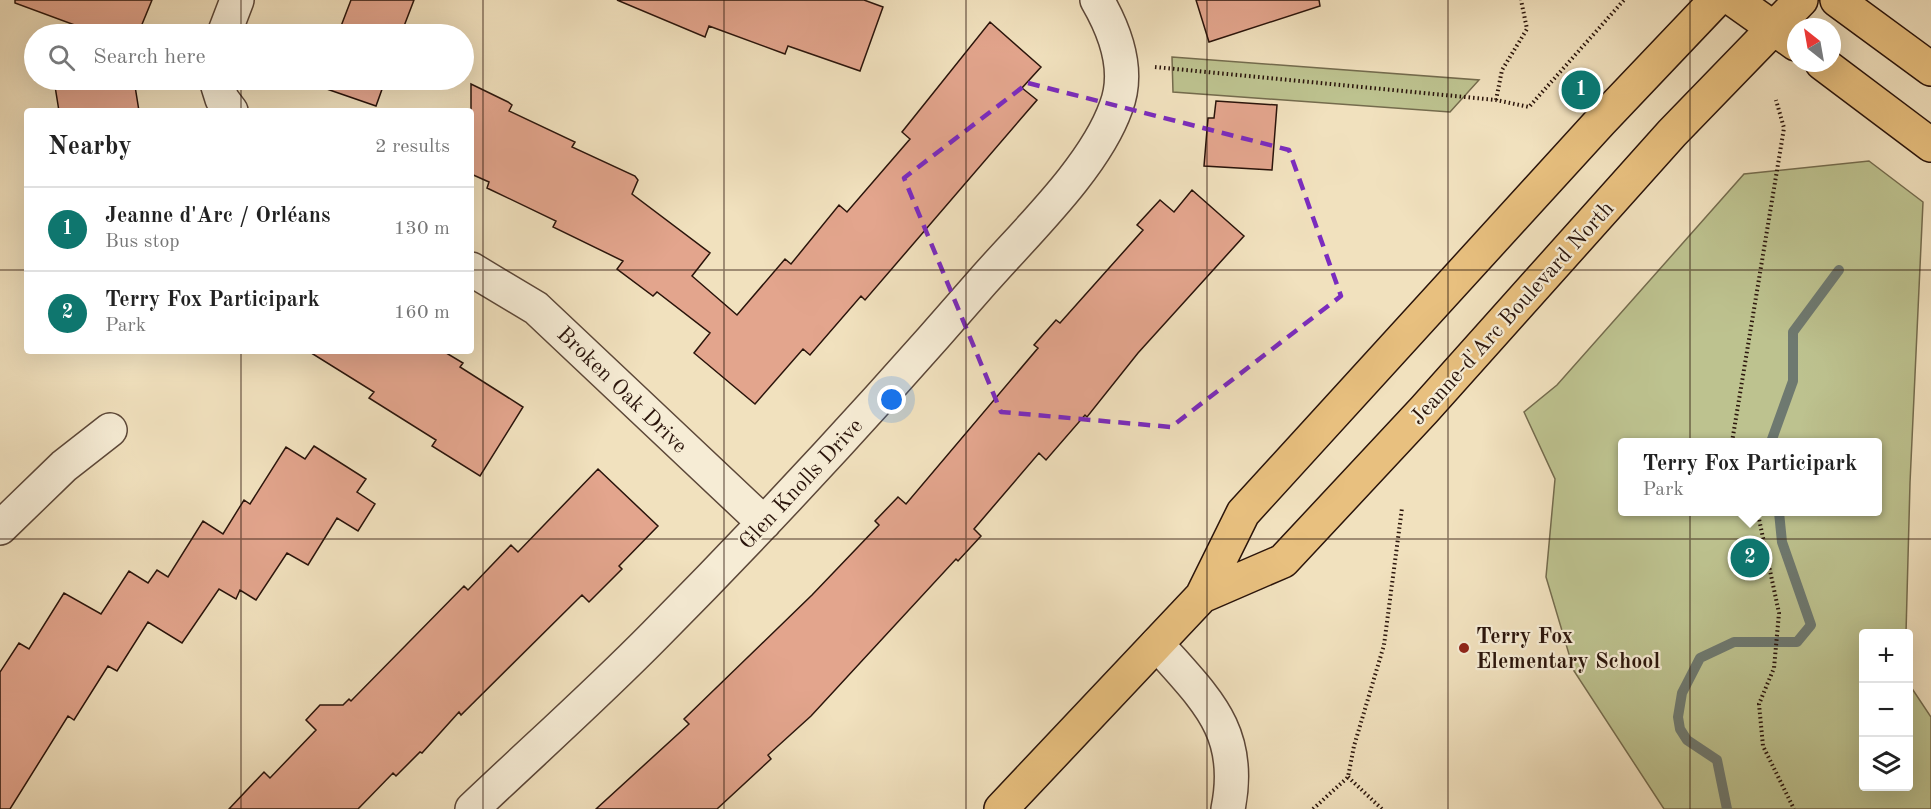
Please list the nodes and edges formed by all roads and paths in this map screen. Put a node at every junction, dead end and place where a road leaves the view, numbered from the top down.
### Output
1 (237, 0) edge
2 (1097, 0) edge
3 (1521, 0) edge
4 (1624, 0) edge
5 (1716, 0) edge
6 (1734, 0) edge
7 (1801, 0) edge
8 (1837, 0) edge
9 (228, 24) edge
10 (1785, 36) edge
11 (1122, 64) junction
12 (1931, 69) edge
13 (1834, 72) edge
14 (219, 90) edge
15 (1496, 100) junction
16 (1776, 100) dead end
17 (229, 108) edge
18 (1931, 145) edge
19 (474, 271) edge
20 (110, 430) dead end
21 (1733, 438) edge
22 (1402, 508) dead end
23 (1757, 516) edge
24 (764, 523) junction
25 (0, 528) edge
26 (1202, 596) junction
27 (1157, 644) junction
28 (1348, 777) junction
29 (472, 809) edge
30 (1001, 809) edge
31 (1228, 809) edge
32 (1313, 809) edge
33 (1382, 809) edge
34 (1794, 809) edge

1 - 9 street
2 - 11 street, Glen Knolls Drive
3 - 15 path
4 - 15 path
5 - 26 main road, Jeanne-d'Arc Boulevard North
6 - 10 main road
7 - 10 main road, Jeanne-d'Arc Boulevard North
8 - 12 main road
10 - 26 main road, Jeanne-d'Arc Boulevard North
11 - 15 path
11 - 24 street, Glen Knolls Drive
13 - 18 main road
14 - 17 street
16 - 21 path
19 - 24 street, Broken Oak Drive
20 - 25 street
22 - 28 path
23 - 34 path
24 - 29 street, Glen Knolls Drive
26 - 27 main road, Jeanne-d'Arc Boulevard North
27 - 30 main road, Jeanne-d'Arc Boulevard North
27 - 31 street
28 - 32 path
28 - 33 path

